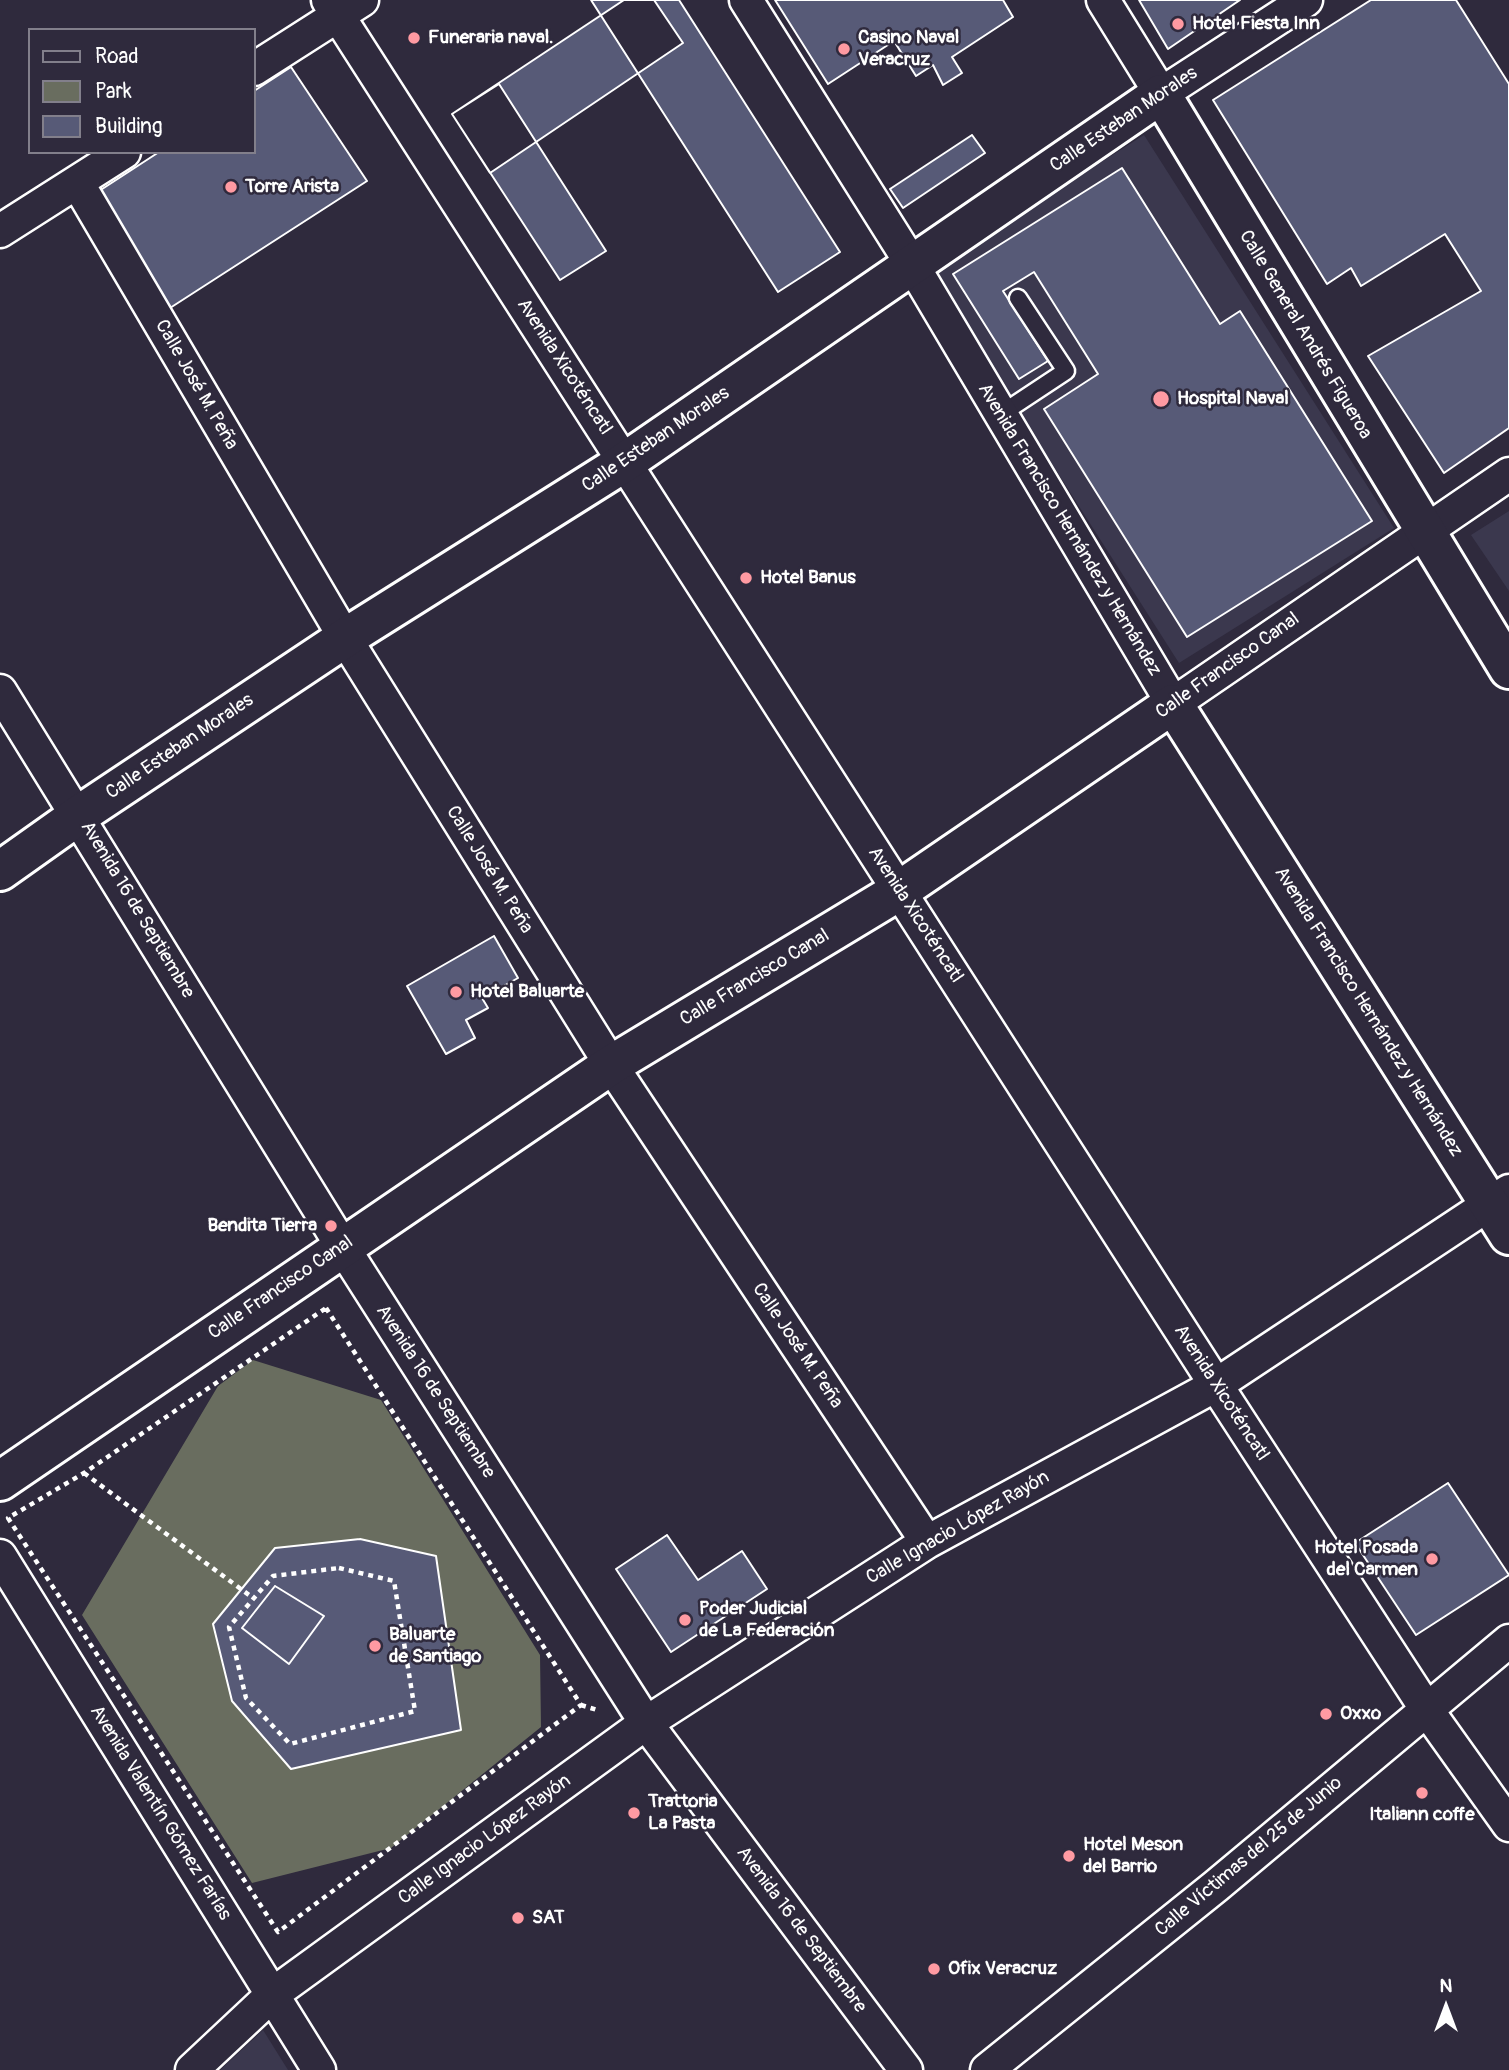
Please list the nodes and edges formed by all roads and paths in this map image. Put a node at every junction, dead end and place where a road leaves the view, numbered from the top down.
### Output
1 (746, 0) edge
2 (1103, 0) edge
3 (1306, 0) edge
4 (343, 5) edge
5 (256, 68) edge
6 (1161, 94) junction
7 (121, 154) edge
8 (78, 182) junction
9 (0, 231) edge
10 (913, 266) junction
11 (1018, 298) dead end
12 (1000, 414) junction
13 (625, 462) junction
14 (1509, 474) edge
15 (1424, 531) junction
16 (345, 638) junction
17 (1509, 669) edge
18 (0, 691) edge
19 (1173, 704) junction
20 (79, 815) junction
21 (0, 871) edge
22 (899, 891) junction
23 (611, 1065) junction
24 (1503, 1211) edge
25 (342, 1246) junction
26 (1216, 1385) junction
27 (84, 1473) junction
28 (0, 1481) edge
29 (928, 1542) junction
30 (0, 1556) edge
31 (253, 1598) junction
32 (1509, 1641) edge
33 (1427, 1710) junction
34 (646, 1723) junction
35 (1509, 1825) edge
36 (273, 1994) junction
37 (192, 2070) edge
38 (319, 2070) edge
39 (906, 2070) edge
40 (987, 2070) edge

1 - 10 street, Avenida Francisco Hernández y Hernández
2 - 6 street, Calle General Andrés Figueroa
3 - 6 street, Calle Esteban Morales
4 - 5 street
4 - 13 street, Avenida Xicoténcatl
6 - 10 main road, Calle Esteban Morales
6 - 15 main road, Calle General Andrés Figueroa
7 - 8 street
8 - 9 street
8 - 16 street, Calle José M. Peña
10 - 12 street, Avenida Francisco Hernández y Hernández
10 - 13 main road, Calle Esteban Morales
11 - 12 lane
12 - 19 street, Avenida Francisco Hernández y Hernández
13 - 16 main road, Calle Esteban Morales
13 - 22 street, Avenida Xicoténcatl
14 - 15 street, Calle Francisco Canal
15 - 17 main road, Calle General Andrés Figueroa
15 - 19 street, Calle Francisco Canal
16 - 20 main road, Calle Esteban Morales
16 - 23 street, Calle José M. Peña
18 - 20 street, Avenida 16 de Septiembre
19 - 22 main road, Calle Francisco Canal
19 - 24 main road, Avenida Francisco Hernández y Hernández
20 - 21 main road, Calle Esteban Morales
20 - 25 street, Avenida 16 de Septiembre
22 - 23 main road, Calle Francisco Canal
22 - 26 street, Avenida Xicoténcatl
23 - 25 main road, Calle Francisco Canal
23 - 29 street, Calle José M. Peña
24 - 26 street, Calle Ignacio López Rayón
25 - 28 main road, Calle Francisco Canal
25 - 34 street, Avenida 16 de Septiembre
26 - 29 street, Calle Ignacio López Rayón
26 - 33 street, Avenida Xicoténcatl
27 - 27 path
27 - 31 path
29 - 34 street, Calle Ignacio López Rayón
30 - 36 street, Avenida Valentín Gómez Farías
31 - 31 path
32 - 33 street, Calle Víctimas del 25 de Junio
33 - 35 street, Avenida Xicoténcatl
33 - 40 street, Calle Víctimas del 25 de Junio
34 - 36 street, Calle Ignacio López Rayón
34 - 39 street, Avenida 16 de Septiembre
36 - 37 street, Calle Ignacio López Rayón
36 - 38 street, Avenida Valentín Gómez Farías

